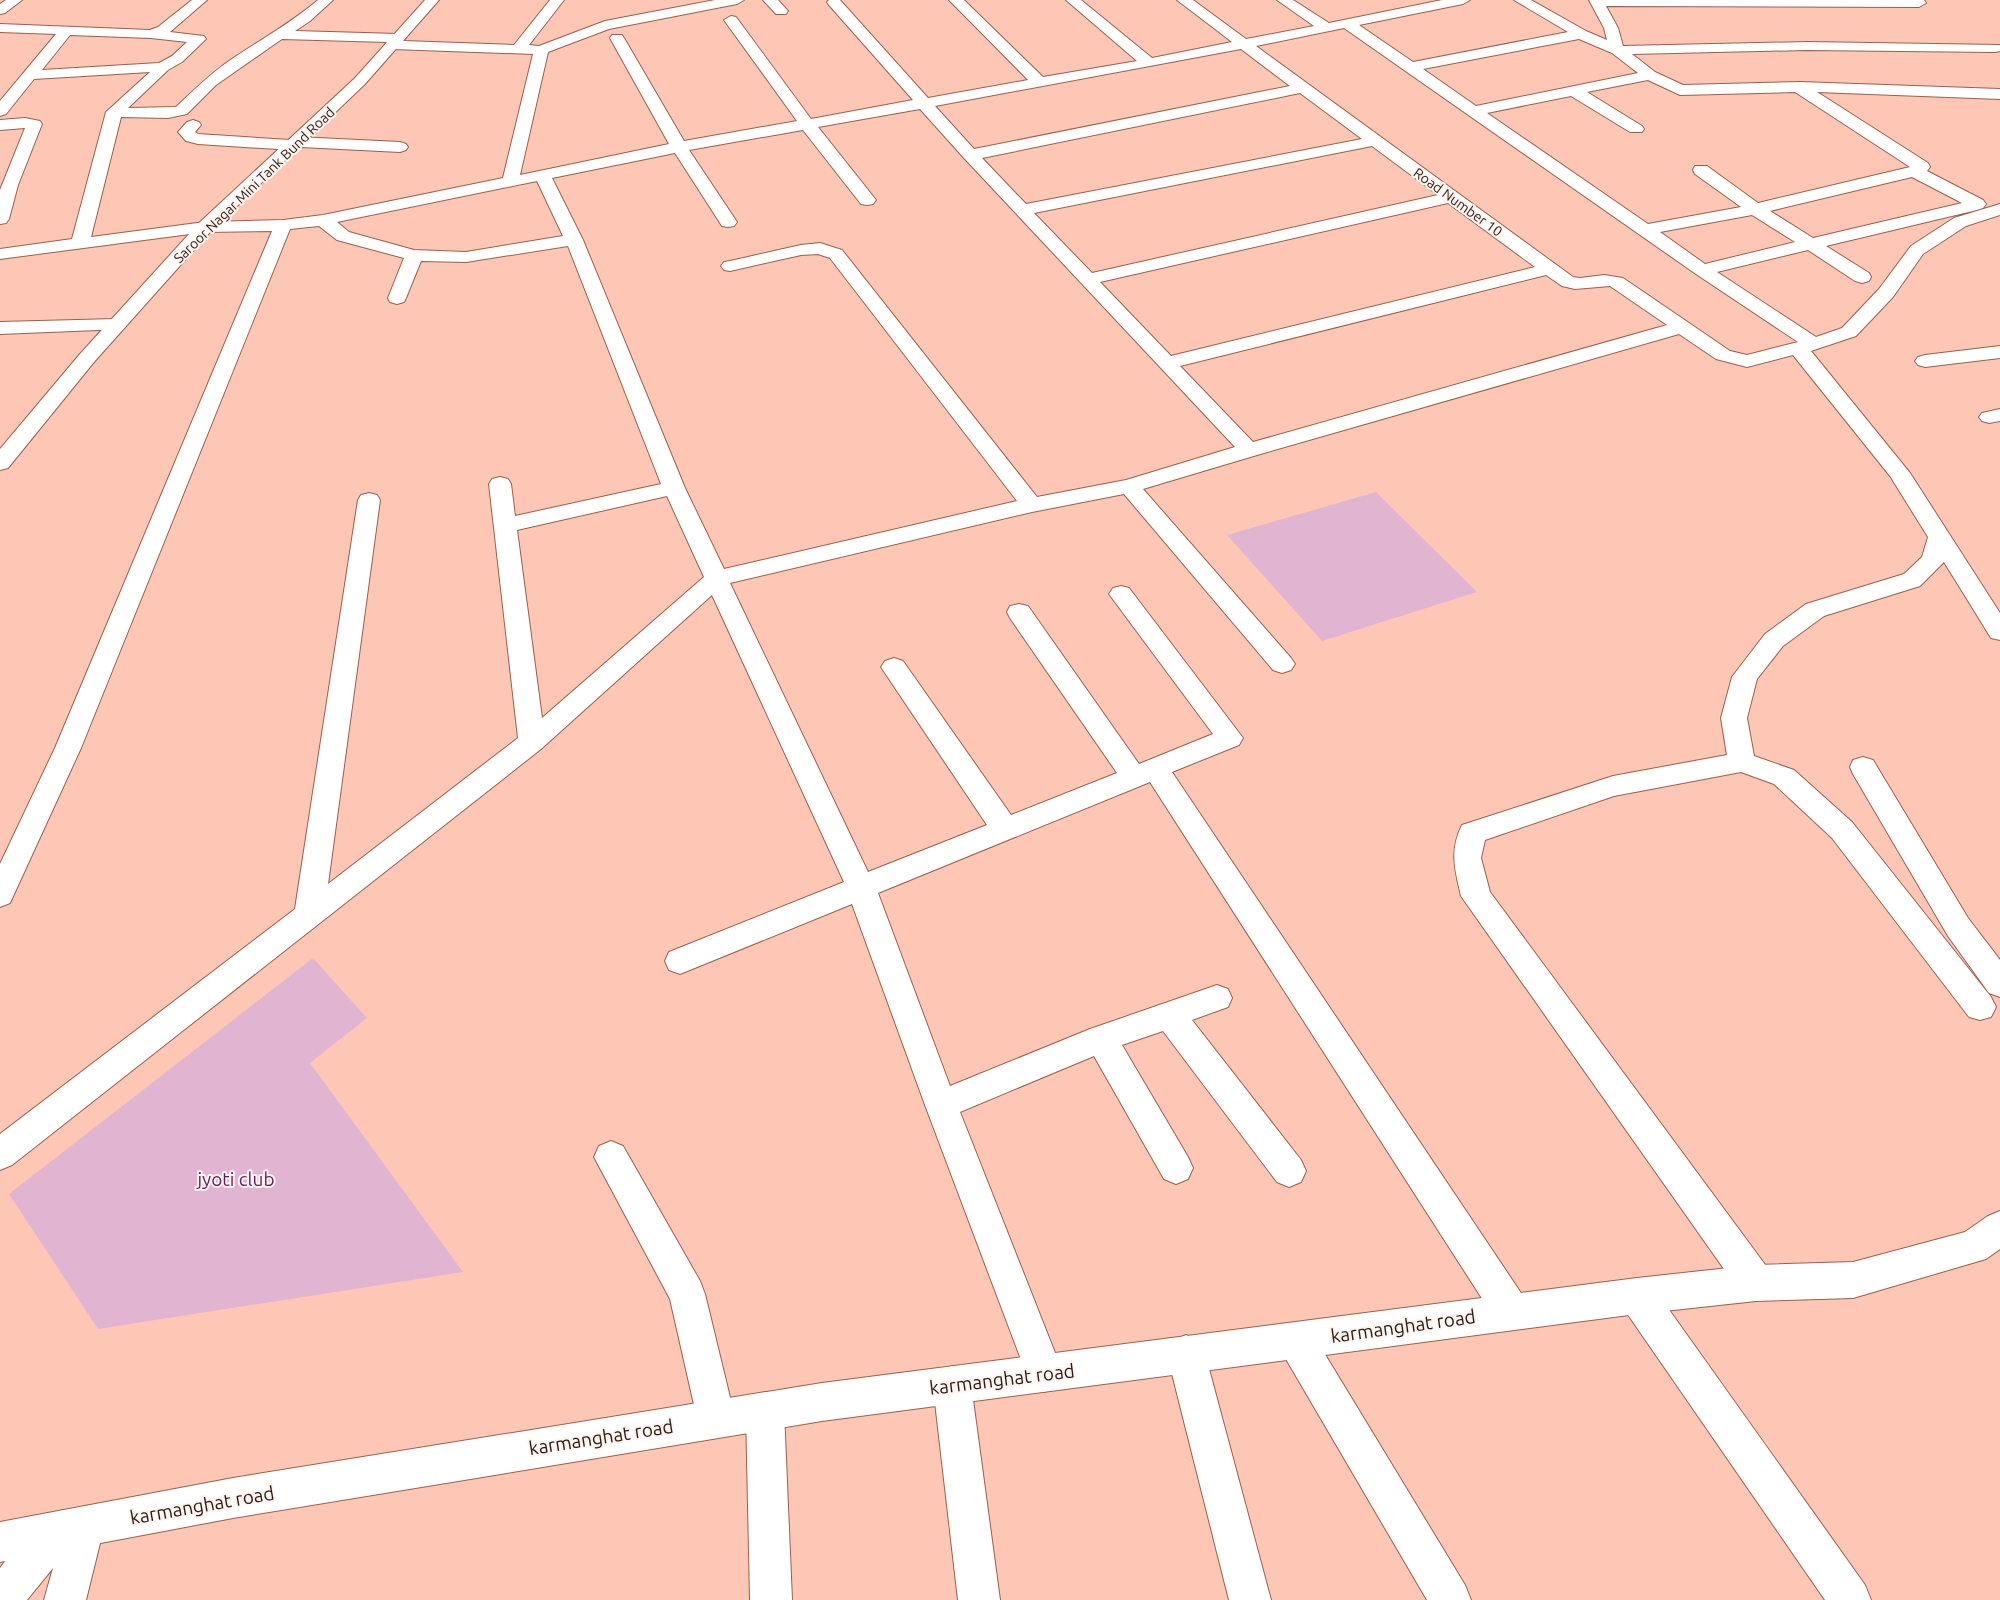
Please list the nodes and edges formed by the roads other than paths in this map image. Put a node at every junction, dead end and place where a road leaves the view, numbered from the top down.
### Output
1 (14, 0) edge
2 (200, 0) edge
3 (326, 0) edge
4 (432, 0) edge
5 (557, 0) edge
6 (737, 0) edge
7 (770, 0) edge
8 (956, 0) edge
9 (1073, 0) edge
10 (1184, 0) edge
11 (1284, 0) edge
12 (1400, 0) edge
13 (1463, 0) edge
14 (1520, 0) edge
15 (1596, 1) edge
16 (709, 2) edge
17 (834, 2) dead end
18 (1769, 2) edge
19 (1919, 3) dead end
20 (619, 6) dead end
21 (1416, 9) junction
22 (0, 10) edge
23 (781, 11) dead end
24 (1783, 18) dead end
25 (731, 20) dead end
26 (1348, 24) junction
27 (605, 25) junction
28 (0, 28) edge
29 (1327, 28) junction
30 (67, 30) junction
31 (1795, 32) dead end
32 (151, 34) junction
33 (1581, 34) junction
34 (281, 35) junction
35 (617, 38) dead end
36 (395, 42) junction
37 (1243, 45) junction
38 (1807, 46) junction
39 (1995, 48) dead end
40 (518, 49) junction
41 (541, 50) junction
42 (1617, 50) junction
43 (1149, 63) junction
44 (1411, 67) junction
45 (161, 68) junction
46 (29, 74) junction
47 (1650, 75) junction
48 (1040, 83) junction
49 (1800, 87) junction
50 (1301, 88) junction
51 (1572, 90) junction
52 (2000, 94) edge
53 (925, 104) junction
54 (0, 111) edge
55 (1474, 111) junction
56 (114, 112) junction
57 (172, 113) junction
58 (807, 124) junction
59 (0, 125) edge
60 (1636, 129) dead end
61 (1374, 141) junction
62 (295, 144) junction
63 (400, 146) dead end
64 (679, 146) junction
65 (970, 155) junction
66 (1701, 170) dead end
67 (1914, 170) junction
68 (542, 175) junction
69 (510, 182) junction
70 (5, 185) edge
71 (1450, 197) junction
72 (867, 200) dead end
73 (1756, 209) junction
74 (2000, 209) edge
75 (1024, 210) junction
76 (0, 220) edge
77 (323, 220) junction
78 (728, 222) dead end
79 (283, 225) junction
80 (206, 227) junction
81 (1645, 230) junction
82 (574, 240) junction
83 (80, 242) junction
84 (1809, 244) junction
85 (0, 254) edge
86 (414, 255) junction
87 (730, 266) dead end
88 (1549, 269) junction
89 (1702, 270) junction
90 (1862, 277) dead end
91 (1089, 279) junction
92 (397, 298) dead end
93 (116, 326) junction
94 (1683, 327) junction
95 (0, 328) edge
96 (1806, 346) junction
97 (2000, 352) edge
98 (1925, 361) dead end
99 (1167, 363) junction
100 (1249, 450) junction
101 (0, 463) edge
102 (500, 484) dead end
103 (1129, 486) junction
104 (674, 488) junction
105 (370, 500) dead end
106 (1032, 505) junction
107 (505, 526) junction
108 (1940, 537) junction
109 (717, 578) junction
110 (1121, 594) dead end
111 (1019, 612) dead end
112 (2000, 632) edge
113 (1282, 664) dead end
114 (894, 667) dead end
115 (532, 742) junction
116 (1742, 762) junction
117 (1863, 767) dead end
118 (1144, 773) junction
119 (1005, 829) junction
120 (860, 887) junction
121 (0, 895) edge
122 (309, 914) junction
123 (680, 961) dead end
124 (2000, 984) edge
125 (1217, 998) dead end
126 (1980, 1007) dead end
127 (1170, 1015) junction
128 (1101, 1039) junction
129 (941, 1105) junction
130 (0, 1154) edge
131 (611, 1157) dead end
132 (1176, 1168) dead end
133 (1289, 1171) dead end
134 (2000, 1228) edge
135 (1756, 1283) junction
136 (1637, 1296) junction
137 (1512, 1312) junction
138 (1296, 1341) junction
139 (1186, 1354) junction
140 (1044, 1373) junction
141 (952, 1385) junction
142 (765, 1411) junction
143 (716, 1418) junction
144 (73, 1528) junction
145 (3, 1534) edge
146 (2, 1600) edge
147 (65, 1600) edge
148 (771, 1600) edge
149 (979, 1600) edge
150 (1250, 1600) edge
151 (1450, 1600) edge
152 (1850, 1600) edge

1 - 22 street
2 - 32 street
3 - 34 street
4 - 36 street, Saroor Nagar Mini Tank Bund Road
5 - 40 street
6 - 16 street
7 - 23 street
8 - 48 street
9 - 43 street
10 - 37 street, Road Number 10
11 - 29 street
12 - 21 street
13 - 21 street
14 - 33 street
15 - 18 street
15 - 42 street
16 - 27 street
17 - 53 street
18 - 19 street
18 - 24 street
20 - 27 street
21 - 26 street
25 - 58 street
26 - 29 street
26 - 44 street
27 - 41 street
28 - 30 street
29 - 37 street
30 - 32 street
30 - 46 street
31 - 38 street
32 - 45 street
33 - 42 street
33 - 44 street
34 - 36 street
34 - 57 street
35 - 64 street
36 - 40 street
36 - 62 street, Saroor Nagar Mini Tank Bund Road
37 - 43 street
37 - 50 street, Road Number 10
38 - 39 street
38 - 42 street
40 - 41 street
41 - 69 street
42 - 47 street
43 - 48 street
44 - 55 street
45 - 46 street
45 - 56 street
46 - 54 street
47 - 49 street
47 - 51 street
48 - 53 street
49 - 52 street
49 - 67 street
50 - 61 street, Road Number 10
50 - 65 street
51 - 55 street
51 - 60 street
53 - 58 street
53 - 65 street
55 - 81 street
56 - 57 street
56 - 83 street
57 - 62 street
58 - 64 street
58 - 72 street
59 - 70 street
61 - 71 street, Road Number 10
61 - 75 street
62 - 63 street
62 - 80 street, Saroor Nagar Mini Tank Bund Road
64 - 68 street
64 - 78 street
65 - 75 street
66 - 73 street
67 - 73 street
67 - 84 street
68 - 69 street
68 - 82 street
69 - 77 street
70 - 76 street
71 - 88 street, Road Number 10
71 - 91 street
73 - 81 street
73 - 84 street
74 - 96 street, Road Number 10
75 - 91 street
77 - 79 street
77 - 86 street
79 - 80 street
79 - 121 street
80 - 83 street
80 - 93 street, Saroor Nagar Mini Tank Bund Road
81 - 89 street
82 - 86 street
82 - 104 street
83 - 85 street
84 - 89 street
84 - 90 street
86 - 92 street
87 - 106 street
88 - 94 street, Road Number 10
88 - 99 street
89 - 96 street
91 - 99 street
93 - 95 street
93 - 101 street, Saroor Nagar Mini Tank Bund Road
94 - 96 street, Road Number 10
94 - 100 street
96 - 108 street
97 - 98 street
99 - 100 street
100 - 103 street
102 - 107 street
103 - 106 street
103 - 113 street
104 - 107 street
104 - 109 street
105 - 122 street
106 - 109 street
107 - 115 street
108 - 112 street
108 - 116 street
109 - 115 street
109 - 120 street
110 - 118 street
111 - 118 street
114 - 119 street
115 - 122 street
116 - 126 street
116 - 135 street
117 - 124 street
118 - 119 street
118 - 137 street
119 - 120 street
120 - 123 street
120 - 129 street
122 - 130 street
125 - 127 street
127 - 128 street
127 - 133 street
128 - 129 street
128 - 132 street
129 - 140 street
131 - 143 street
134 - 135 street, karmanghat road
135 - 136 street, karmanghat road
136 - 137 street, karmanghat road
136 - 152 street
137 - 138 street, karmanghat road
138 - 139 street, karmanghat road
138 - 151 street
139 - 140 street, karmanghat road
139 - 150 street
140 - 141 street, karmanghat road
141 - 142 street, karmanghat road
141 - 149 street
142 - 143 street, karmanghat road
142 - 148 street
143 - 144 street, karmanghat road
144 - 145 street, karmanghat road
144 - 146 street
144 - 147 street

